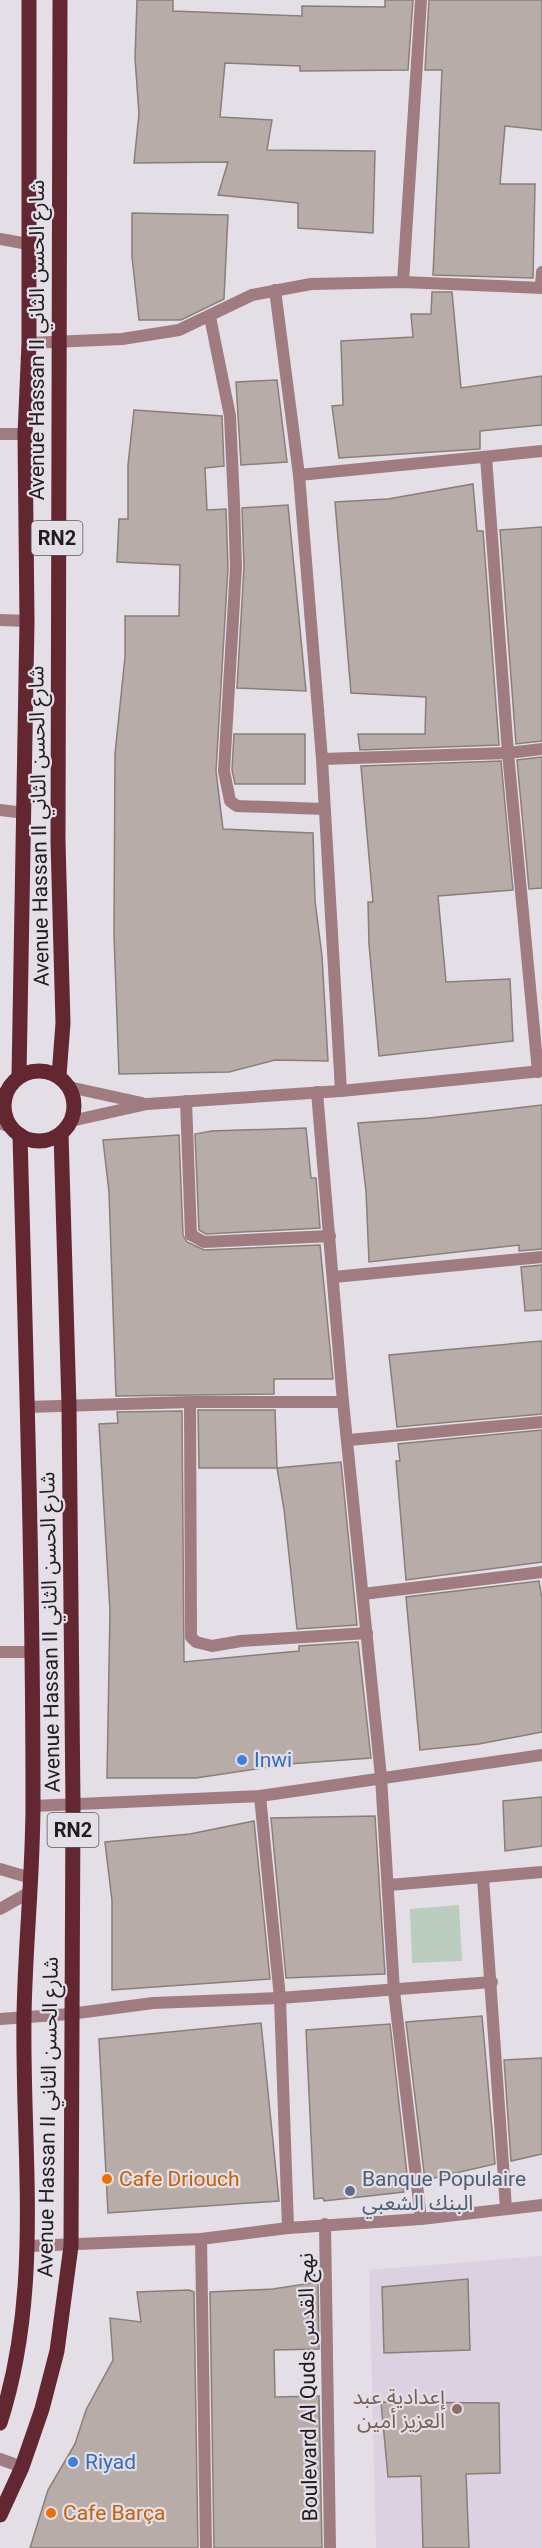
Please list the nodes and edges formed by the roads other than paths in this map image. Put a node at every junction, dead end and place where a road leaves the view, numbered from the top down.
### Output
1 (29, 0) edge
2 (60, 0) edge
3 (421, 0) edge
4 (0, 239) edge
5 (28, 244) junction
6 (542, 272) edge
7 (403, 282) junction
8 (541, 287) edge
9 (275, 290) junction
10 (210, 317) junction
11 (57, 342) junction
12 (29, 343) junction
13 (0, 434) edge
14 (25, 434) junction
15 (542, 451) edge
16 (486, 457) junction
17 (299, 475) junction
18 (0, 620) edge
19 (27, 621) junction
20 (542, 749) edge
21 (508, 753) junction
22 (322, 759) junction
23 (324, 809) junction
24 (0, 810) edge
25 (25, 813) junction
26 (540, 1072) edge
27 (19, 1077) junction
28 (64, 1081) junction
29 (340, 1091) junction
30 (317, 1092) junction
31 (3, 1094) edge
32 (186, 1101) junction
33 (147, 1104) junction
34 (71, 1121) junction
35 (10, 1128) edge
36 (60, 1134) junction
37 (330, 1236) junction
38 (542, 1257) edge
39 (334, 1277) junction
40 (190, 1402) junction
41 (343, 1402) junction
42 (69, 1406) junction
43 (27, 1407) junction
44 (542, 1422) edge
45 (349, 1440) junction
46 (542, 1572) edge
47 (363, 1594) junction
48 (368, 1633) junction
49 (0, 1652) edge
50 (31, 1652) junction
51 (542, 1755) edge
52 (381, 1777) junction
53 (260, 1796) junction
54 (73, 1803) junction
55 (33, 1806) junction
56 (0, 1869) edge
57 (542, 1872) edge
58 (483, 1878) junction
59 (31, 1885) junction
60 (389, 1885) junction
61 (0, 1909) edge
62 (492, 1982) junction
63 (394, 1991) junction
64 (280, 1998) junction
65 (70, 2014) junction
66 (24, 2018) junction
67 (0, 2019) edge
68 (542, 2205) edge
69 (506, 2208) junction
70 (421, 2219) junction
71 (325, 2224) junction
72 (288, 2228) junction
73 (201, 2239) junction
74 (29, 2246) junction
75 (70, 2246) junction
76 (0, 2423) edge
77 (0, 2459) edge
78 (22, 2467) junction
79 (0, 2515) edge
80 (207, 2548) edge
81 (330, 2548) edge

1 - 5 main road, Avenue Hassan II شارع الحسن الثاني / RN2
2 - 11 main road, Avenue Hassan II شارع الحسن الثاني / RN2
3 - 7 street
4 - 5 street
5 - 12 main road, Avenue Hassan II شارع الحسن الثاني / RN2
6 - 8 street
7 - 8 street
7 - 9 street
9 - 10 street
9 - 17 street
10 - 11 street
10 - 23 street
11 - 12 street
11 - 28 main road, Avenue Hassan II شارع الحسن الثاني / RN2
12 - 14 main road, Avenue Hassan II شارع الحسن الثاني / RN2
13 - 14 street
14 - 19 main road, Avenue Hassan II شارع الحسن الثاني / RN2
15 - 16 street
16 - 17 street
16 - 21 street
17 - 22 street
18 - 19 street
19 - 25 main road, Avenue Hassan II شارع الحسن الثاني / RN2
20 - 21 street
21 - 22 street
21 - 26 street
22 - 23 street
23 - 29 street
24 - 25 street
25 - 27 main road, Avenue Hassan II شارع الحسن الثاني / RN2
26 - 29 street
27 - 28 main road
27 - 31 main road, RN2
28 - 33 street
28 - 34 main road, RN2
29 - 30 street
30 - 32 street
30 - 37 street
31 - 35 main road, RN2
32 - 33 street
32 - 37 street
33 - 34 street
34 - 36 main road
35 - 36 main road
35 - 43 main road, Avenue Hassan II شارع الحسن الثاني / RN2
36 - 42 main road, Avenue Hassan II شارع الحسن الثاني / RN2
37 - 39 street
38 - 39 street
39 - 41 street
40 - 41 street
40 - 42 street
40 - 48 street
41 - 45 street
42 - 43 street
42 - 54 main road, Avenue Hassan II شارع الحسن الثاني / RN2
43 - 50 main road, Avenue Hassan II شارع الحسن الثاني / RN2
44 - 45 street
45 - 47 street
46 - 47 street
47 - 48 street
48 - 52 street
49 - 50 street
50 - 55 main road, Avenue Hassan II شارع الحسن الثاني / RN2
51 - 52 street
52 - 53 street
52 - 60 street
53 - 54 street
53 - 64 street
54 - 55 street
54 - 65 main road, Avenue Hassan II شارع الحسن الثاني / RN2
55 - 59 main road, Avenue Hassan II شارع الحسن الثاني / RN2
56 - 59 street
57 - 58 street
58 - 60 street
58 - 62 street
59 - 61 street
59 - 66 main road, Avenue Hassan II شارع الحسن الثاني / RN2
60 - 63 street
62 - 63 street
62 - 69 street
63 - 64 street
63 - 70 street
64 - 65 street
64 - 72 street
65 - 66 street
65 - 75 main road, Avenue Hassan II شارع الحسن الثاني / RN2
66 - 67 street
66 - 74 main road, Avenue Hassan II شارع الحسن الثاني / RN2
68 - 69 street
69 - 70 street
70 - 71 street
71 - 72 street
71 - 81 street, Boulevard Al Quds نهج القدس
72 - 73 street
73 - 75 street
73 - 80 street
74 - 75 street
74 - 76 main road, Avenue Hassan II شارع الحسن الثاني / RN2
75 - 78 main road, Avenue Hassan II شارع الحسن الثاني / RN2
77 - 78 street
78 - 79 main road, Avenue Hassan II شارع الحسن الثاني / RN2

